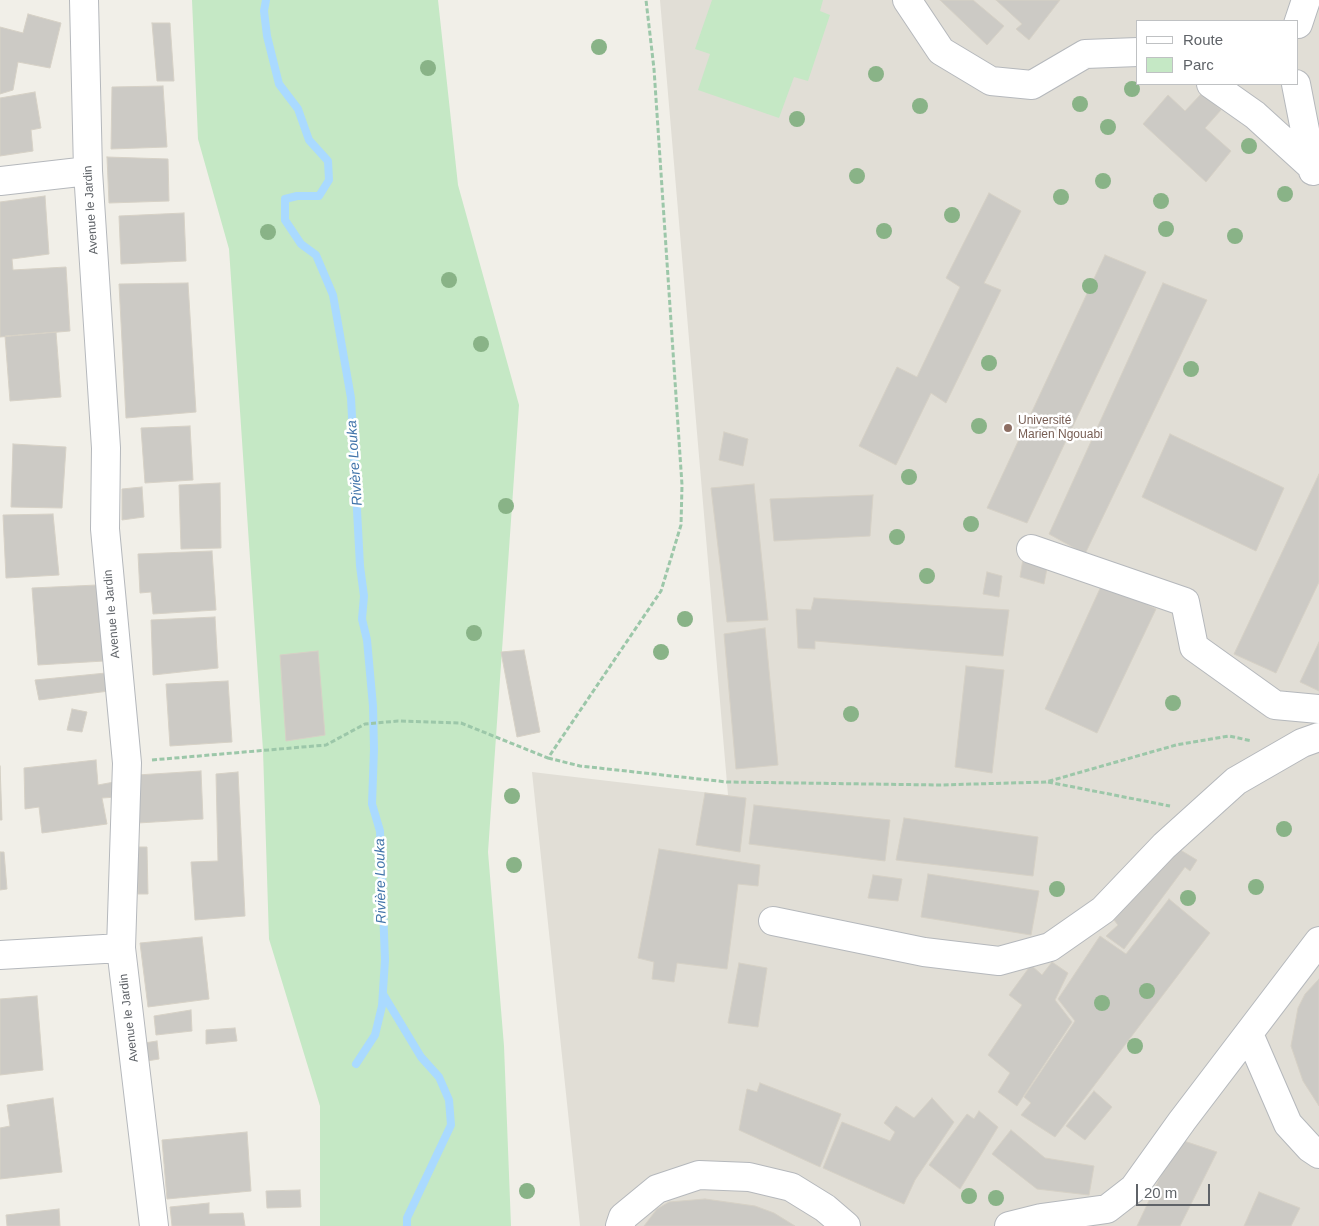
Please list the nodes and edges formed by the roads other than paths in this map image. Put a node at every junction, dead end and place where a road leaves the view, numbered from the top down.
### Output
1 (84, 0) edge
2 (907, 0) edge
3 (1306, 0) edge
4 (1299, 21) edge
5 (1136, 52) edge
6 (1211, 85) edge
7 (1296, 85) edge
8 (88, 171) junction
9 (1315, 174) edge
10 (0, 181) edge
11 (1031, 548) dead end
12 (1319, 709) edge
13 (1319, 737) edge
14 (773, 921) dead end
15 (1319, 941) edge
16 (121, 948) junction
17 (0, 956) edge
18 (1249, 1034) junction
19 (1319, 1154) edge
20 (154, 1226) edge
21 (620, 1226) edge
22 (846, 1226) edge
23 (1009, 1226) edge

1 - 8 street, Avenue le Jardin
2 - 5 street
3 - 4 street
6 - 9 street
7 - 9 street
8 - 10 street
8 - 16 street, Avenue le Jardin
11 - 12 street
13 - 14 street
15 - 18 street
16 - 17 street
16 - 20 street, Avenue le Jardin
18 - 19 street
18 - 23 street
21 - 22 street

